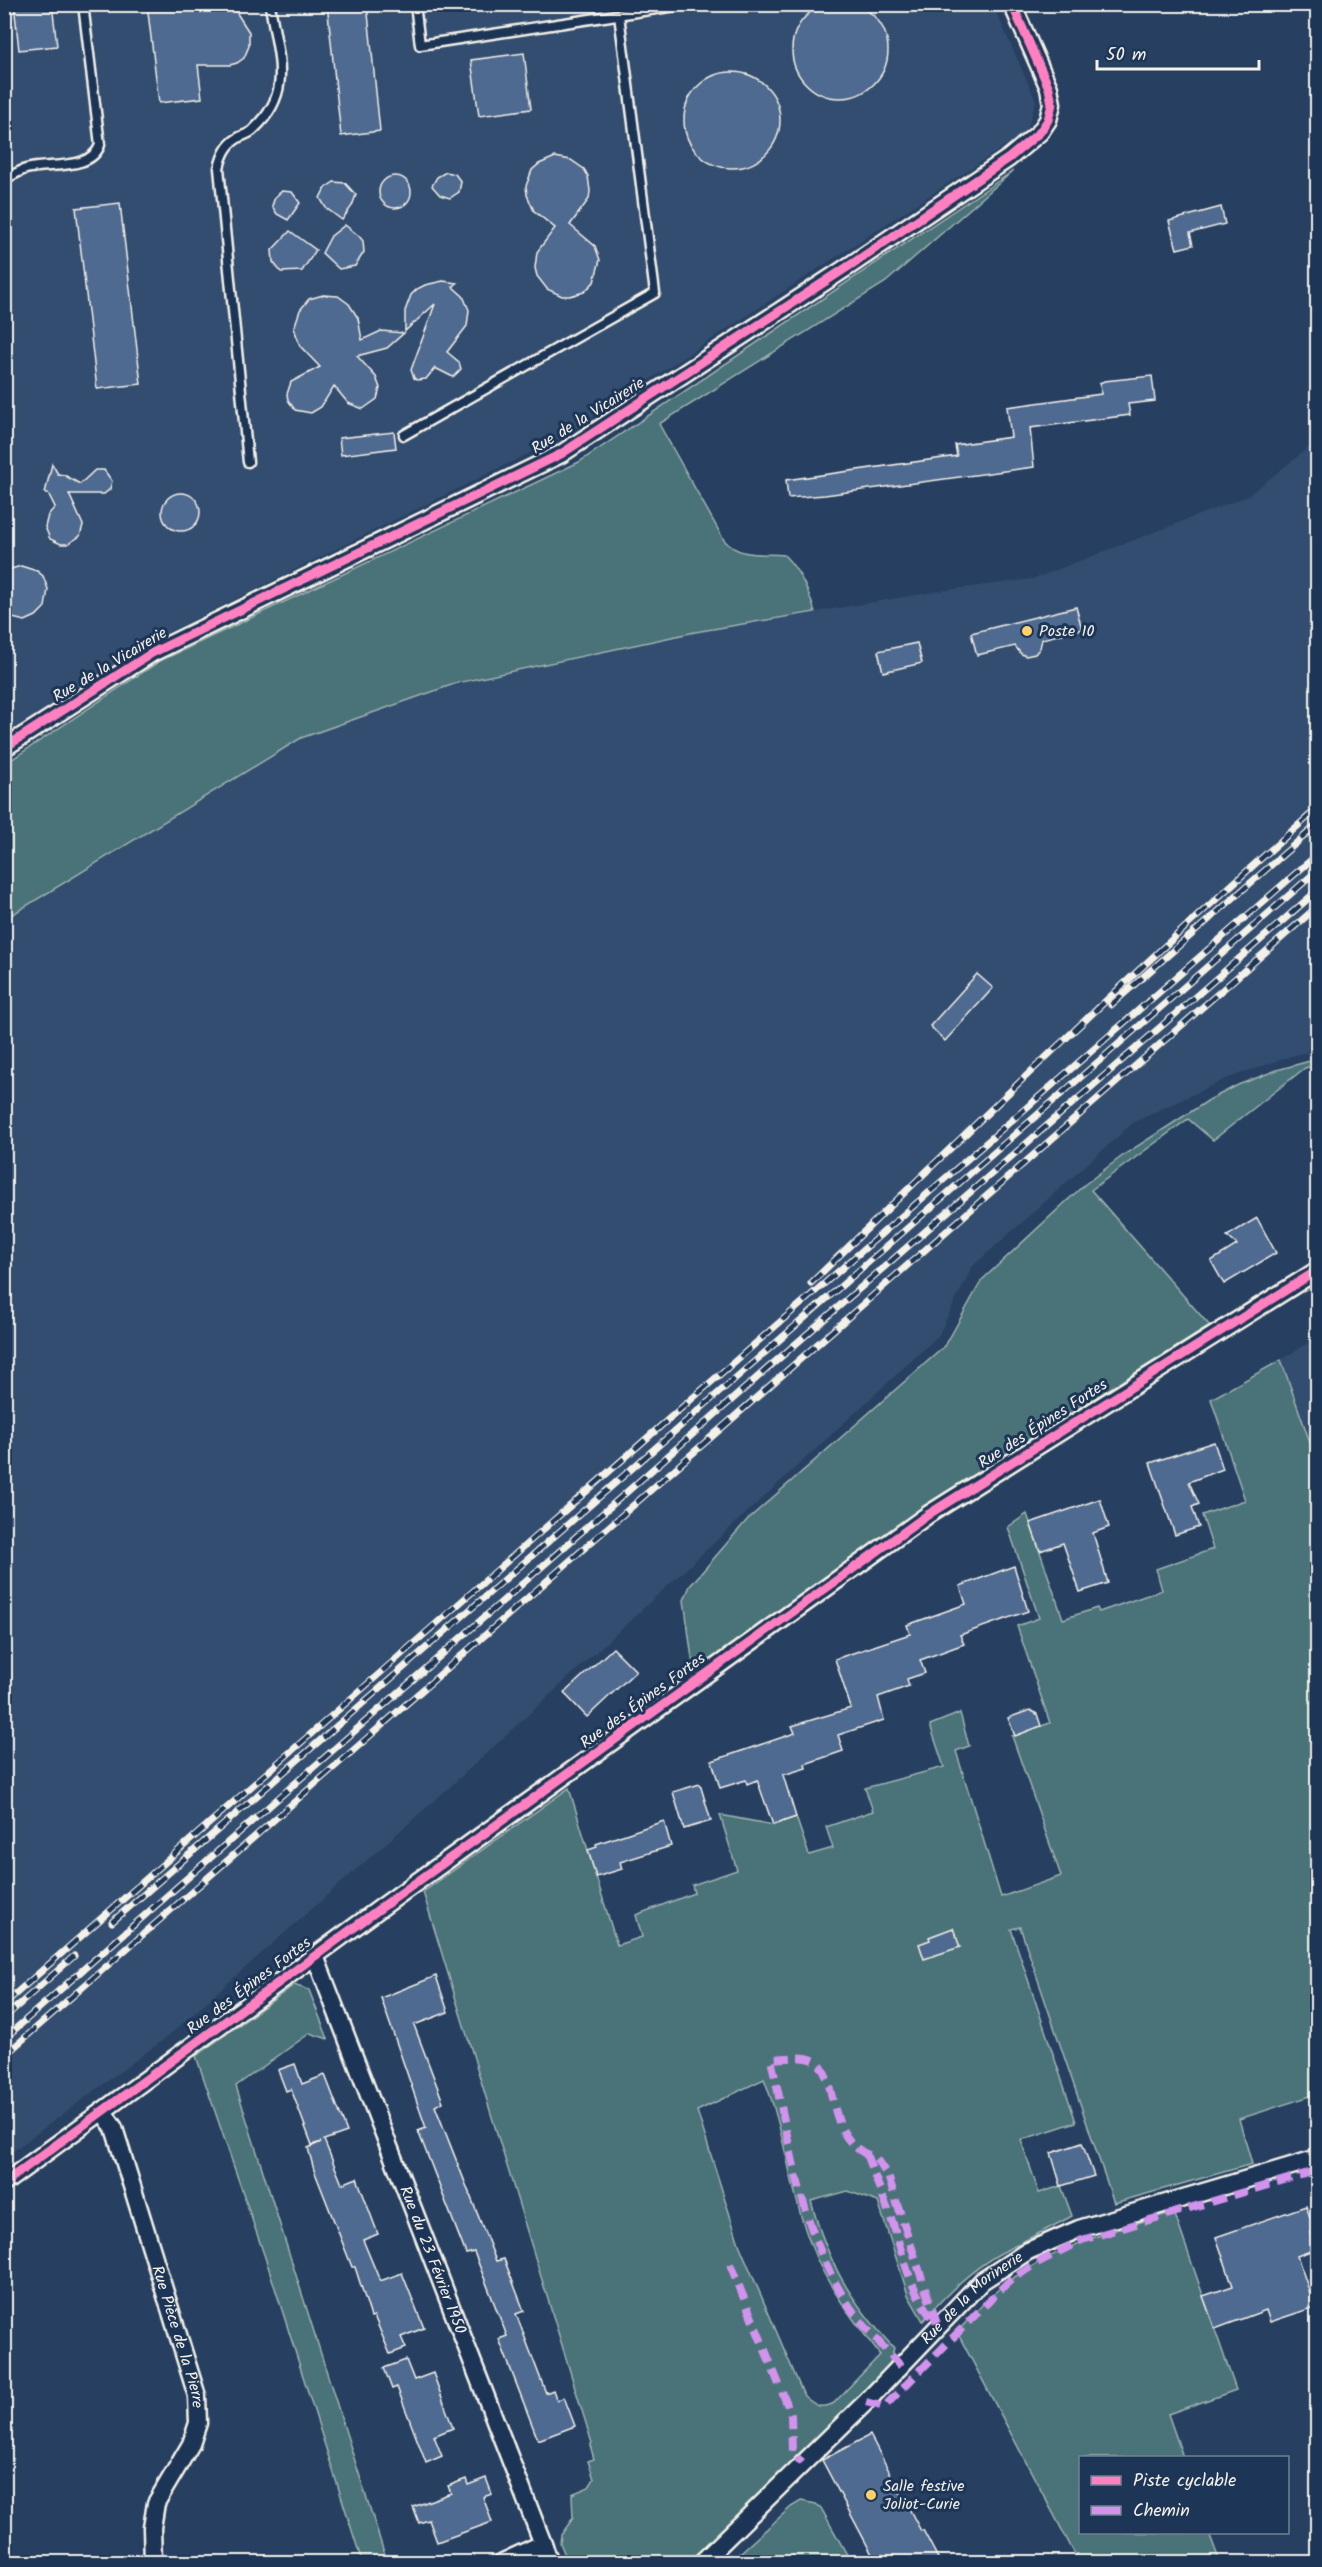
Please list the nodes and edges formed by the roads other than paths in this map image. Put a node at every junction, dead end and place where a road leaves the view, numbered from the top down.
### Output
1 (83, 4) edge
2 (270, 4) edge
3 (415, 4) edge
4 (689, 4) edge
5 (1012, 4) edge
6 (620, 15) junction
7 (4, 180) edge
8 (404, 435) dead end
9 (249, 462) dead end
10 (4, 748) edge
11 (1317, 1270) edge
12 (315, 1956) junction
13 (103, 2112) junction
14 (1317, 2157) edge
15 (4, 2183) edge
16 (542, 2544) junction
17 (153, 2562) edge
18 (503, 2562) edge
19 (550, 2562) edge
20 (702, 2562) edge

1 - 7 lane
2 - 9 lane
3 - 6 lane
4 - 6 lane
5 - 10 street, Rue de la Vicairerie
6 - 8 lane
11 - 12 street, Rue des Épines Fortes
12 - 13 street, Rue des Épines Fortes
12 - 16 street, Rue du 23 Février 1950
13 - 15 street, Rue des Épines Fortes
13 - 17 street, Rue Pièce de la Pierre
14 - 20 street, Rue de la Morinerie
16 - 18 street
16 - 19 street, Rue du 23 Février 1950

